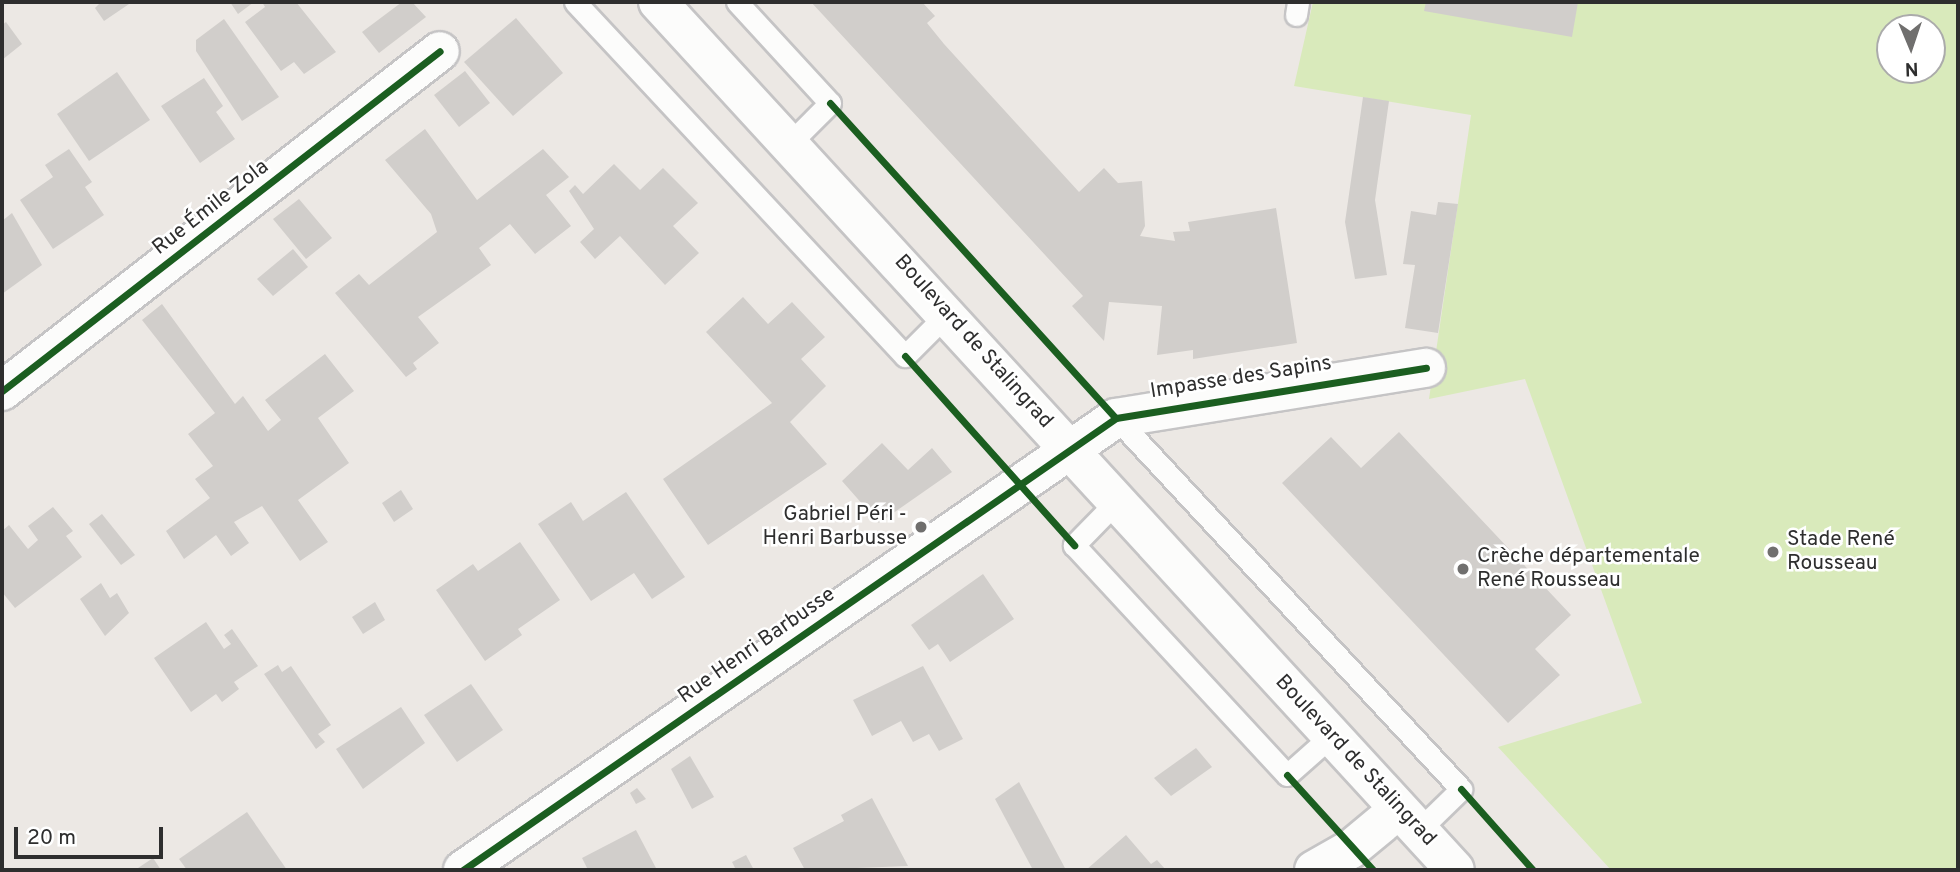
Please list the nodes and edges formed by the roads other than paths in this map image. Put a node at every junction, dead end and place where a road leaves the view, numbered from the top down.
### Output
1 (575, 2) edge
2 (658, 2) edge
3 (737, 2) edge
4 (440, 51) dead end
5 (790, 143) junction
6 (948, 313) junction
7 (1426, 368) dead end
8 (2, 391) edge
9 (1116, 418) junction
10 (1072, 450) junction
11 (1117, 501) junction
12 (1331, 736) junction
13 (1408, 821) junction
14 (463, 870) edge
15 (1314, 870) edge
16 (1455, 870) edge

1 - 6 lane
2 - 5 street, Boulevard de Stalingrad
3 - 5 lane
4 - 8 street, Rue Émile Zola
5 - 6 street, Boulevard de Stalingrad
6 - 10 street, Boulevard de Stalingrad
7 - 9 street, Impasse des Sapins
9 - 10 street, Impasse des Sapins
9 - 13 lane
10 - 11 street, Boulevard de Stalingrad
10 - 14 street, Rue Henri Barbusse
11 - 12 street, Boulevard de Stalingrad
11 - 12 lane
12 - 13 street, Boulevard de Stalingrad
13 - 15 street
13 - 16 street, Boulevard de Stalingrad

